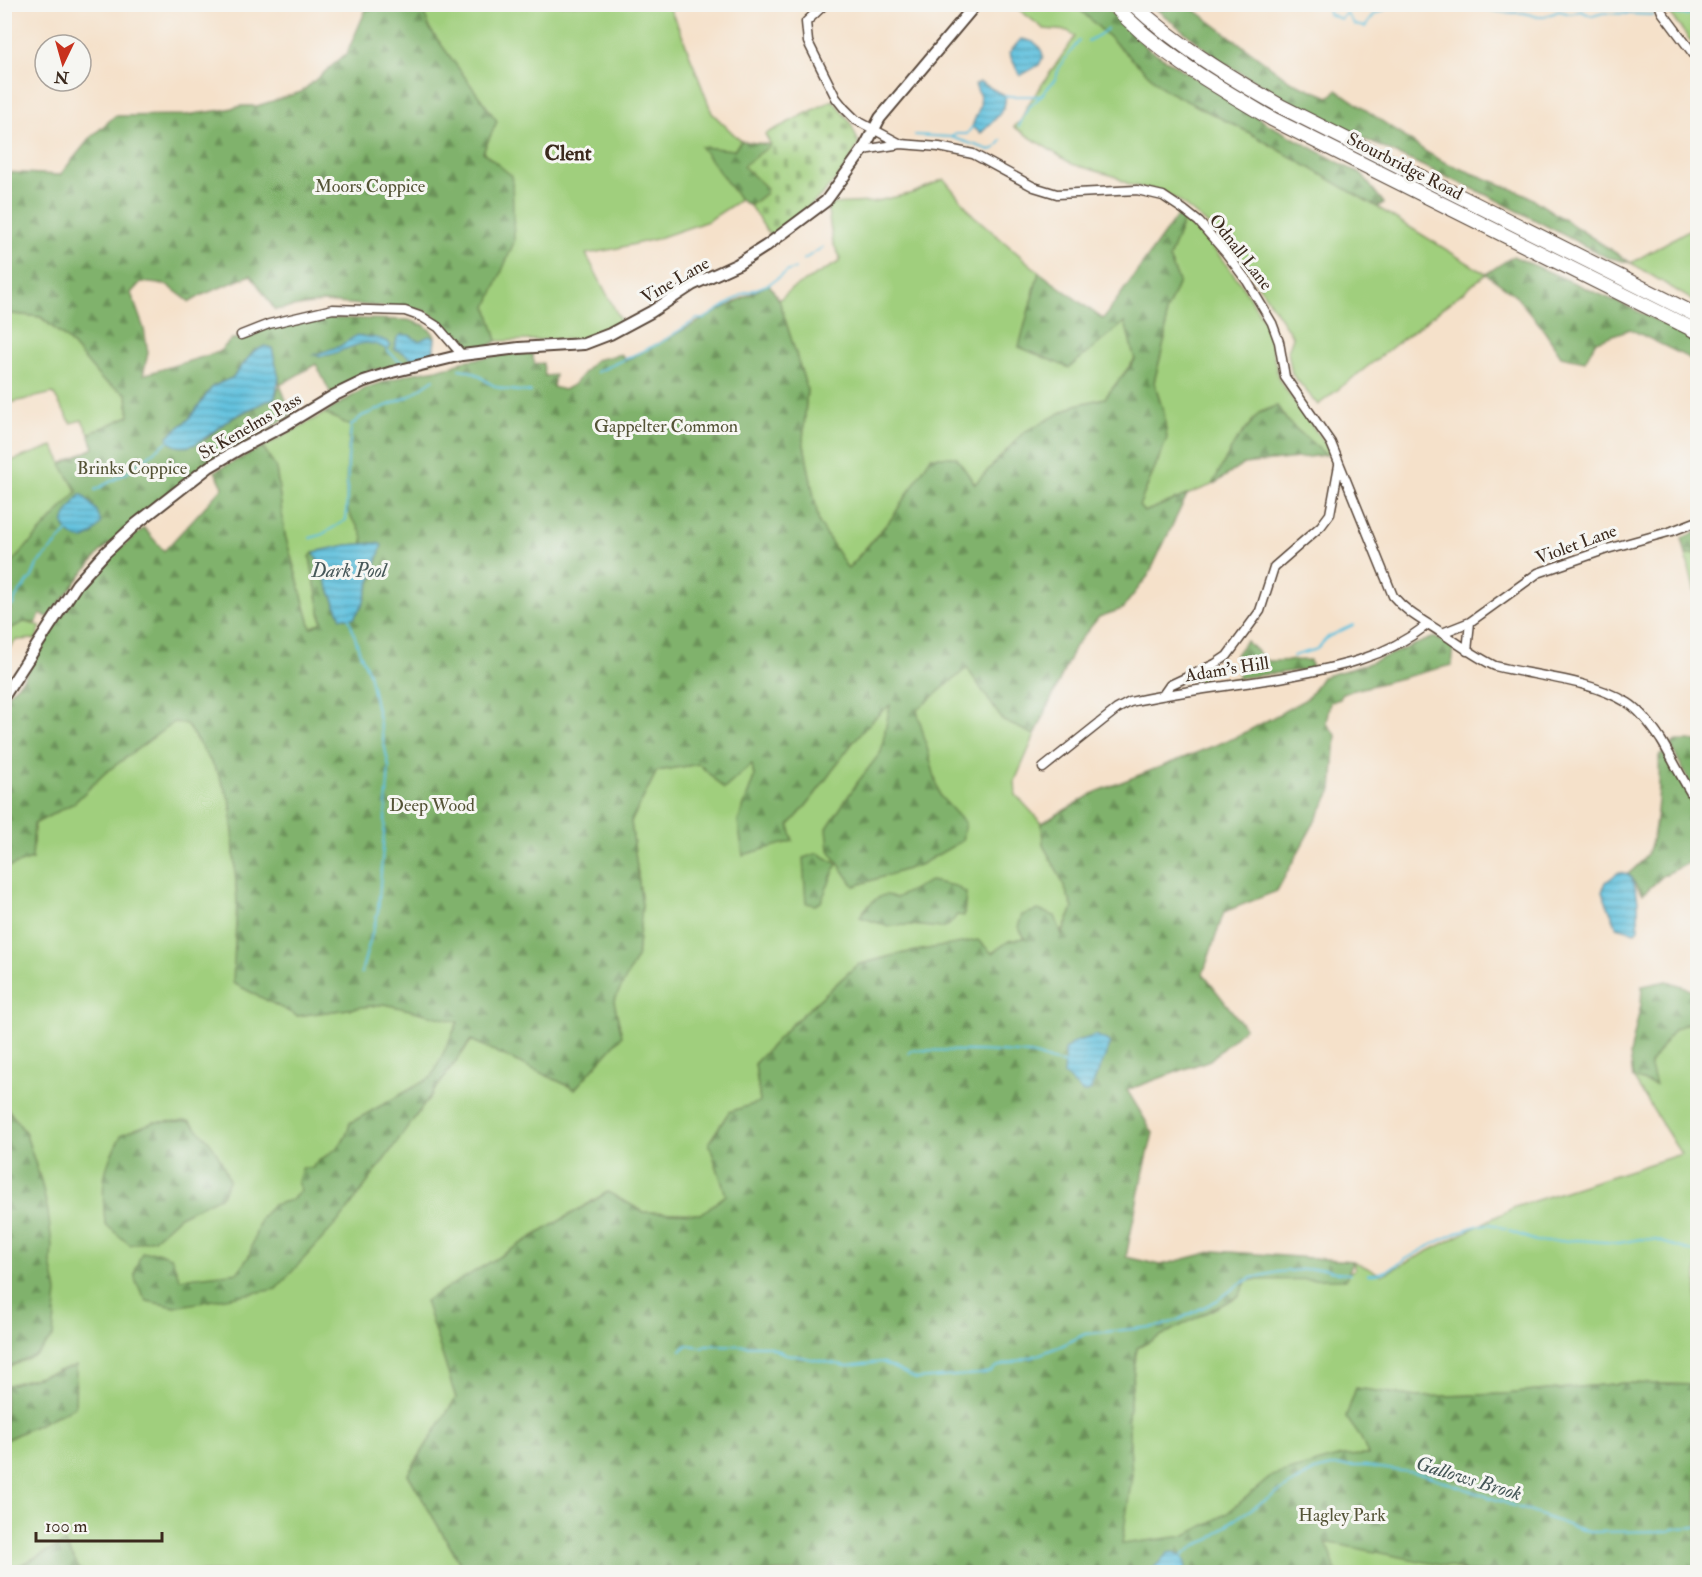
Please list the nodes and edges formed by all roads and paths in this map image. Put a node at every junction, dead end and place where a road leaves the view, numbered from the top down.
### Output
1 (825, 4) edge
2 (976, 4) edge
3 (1113, 4) edge
4 (1133, 4) edge
5 (1659, 4) edge
6 (1698, 60) edge
7 (874, 128) junction
8 (901, 144) junction
9 (862, 150) junction
10 (1698, 316) edge
11 (1698, 332) edge
12 (241, 335) dead end
13 (462, 355) junction
14 (1339, 465) junction
15 (1698, 521) edge
16 (1470, 621) junction
17 (1427, 625) junction
18 (1442, 633) junction
19 (1467, 651) junction
20 (1189, 676) junction
21 (1194, 691) junction
22 (1163, 695) junction
23 (4, 696) edge
24 (1043, 768) dead end
25 (1698, 804) edge

1 - 7 street, Odnall Lane
2 - 7 street, Vine Lane
3 - 11 highway, Stourbridge Road
4 - 10 highway, Stourbridge Road
5 - 6 street
7 - 8 street, Odnall Lane
7 - 9 street, Vine Lane
8 - 9 street, Odnall Lane
8 - 14 street, Odnall Lane
9 - 13 street, Vine Lane
12 - 13 street
13 - 23 street, St Kenelms Pass
14 - 17 street, Odnall Lane
14 - 20 street
15 - 16 street, Violet Lane
16 - 18 street, Violet Lane
16 - 19 street
17 - 18 street, Odnall Lane
17 - 21 street, Adam's Hill
18 - 19 street, Odnall Lane
19 - 25 street, Odnall Lane
20 - 21 street
20 - 22 street
21 - 22 street, Adam's Hill
22 - 24 street, Adam's Hill

